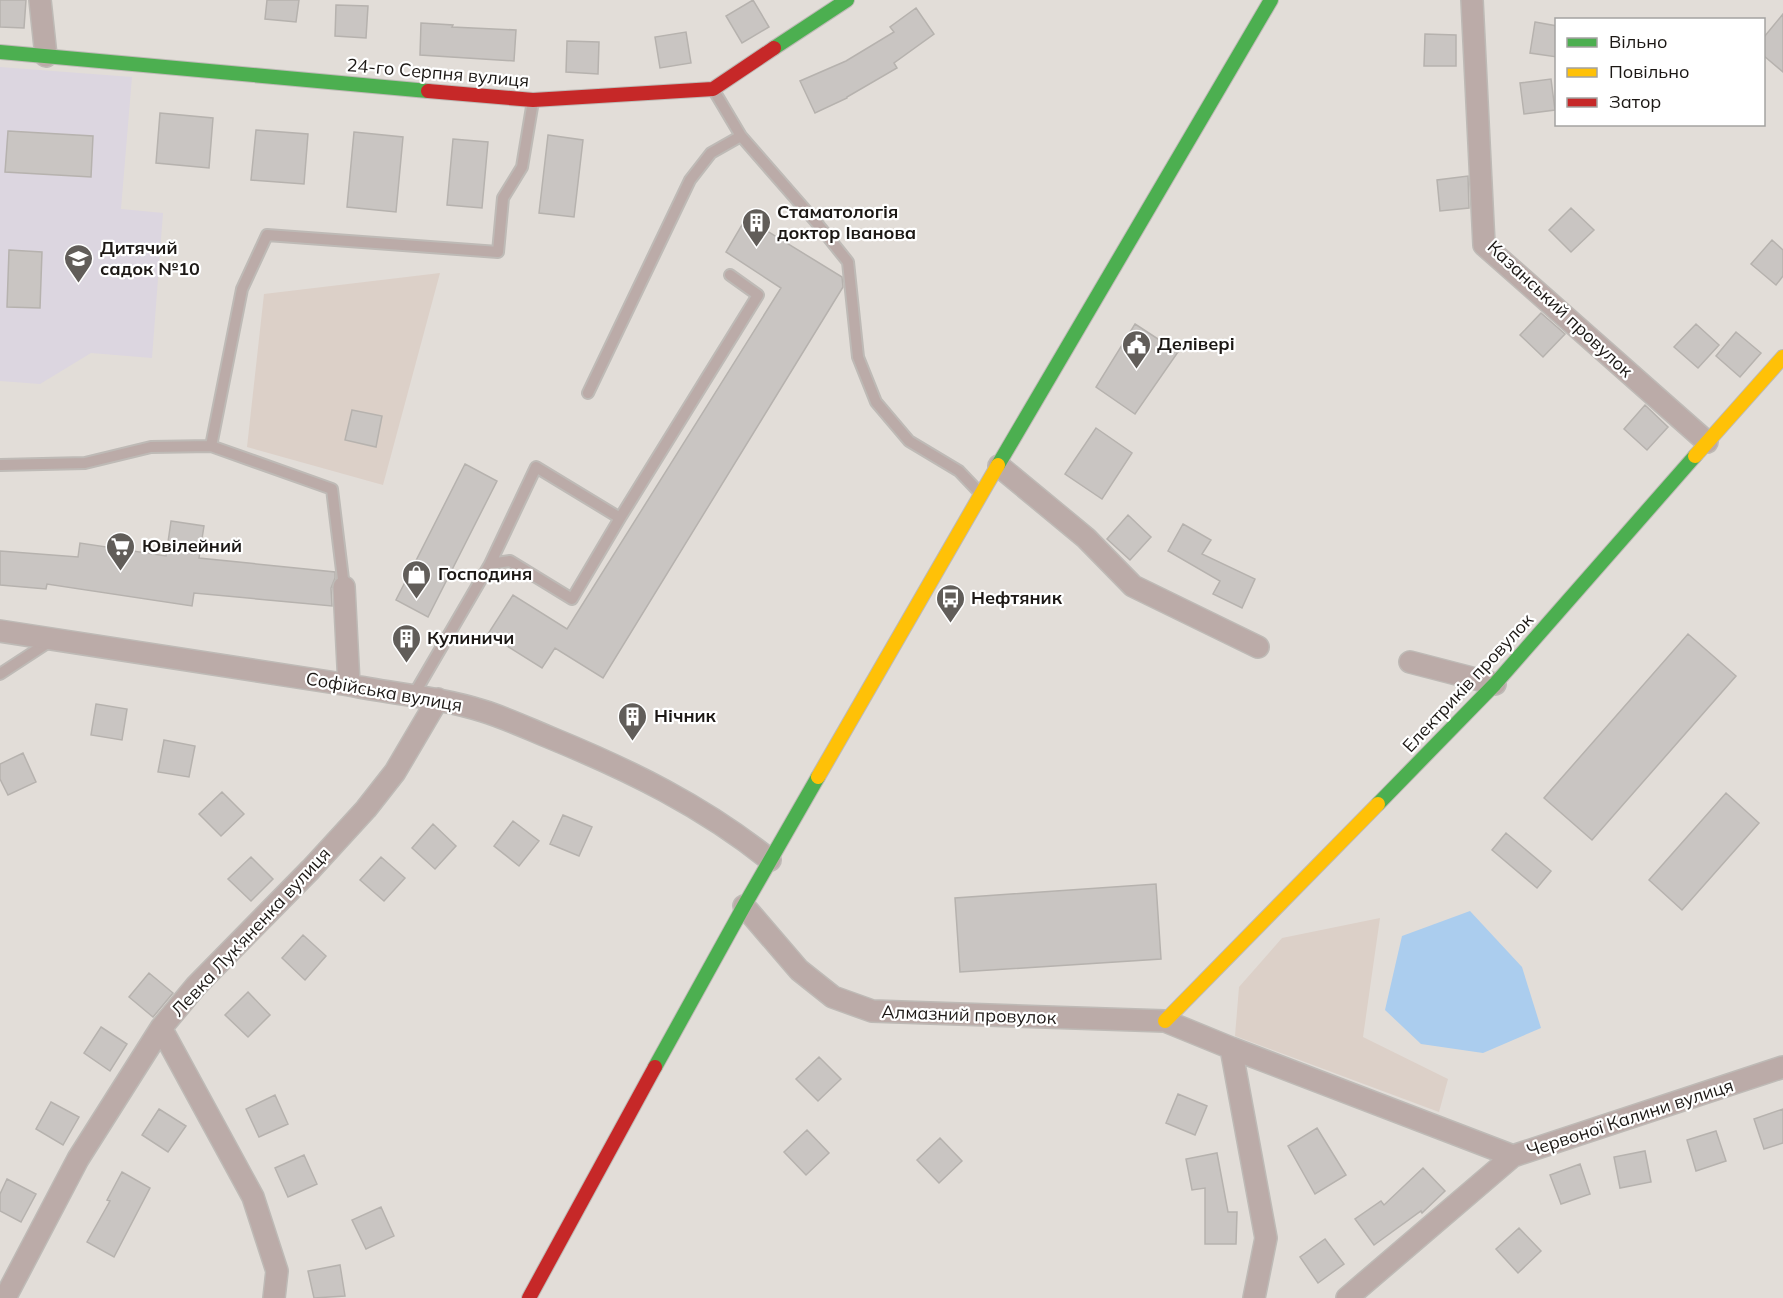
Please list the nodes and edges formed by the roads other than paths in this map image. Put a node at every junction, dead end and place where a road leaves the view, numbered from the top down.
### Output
1 (40, 0) edge
2 (847, 0) edge
3 (1271, 0) edge
4 (1472, 0) edge
5 (0, 52) edge
6 (46, 56) junction
7 (713, 89) junction
8 (533, 100) junction
9 (741, 136) junction
10 (730, 275) dead end
11 (1783, 357) edge
12 (588, 393) dead end
13 (1707, 442) junction
14 (211, 446) junction
15 (0, 465) edge
16 (999, 466) junction
17 (981, 494) junction
18 (620, 518) junction
19 (490, 564) junction
20 (344, 587) joint
21 (0, 631) edge
22 (55, 639) junction
23 (1258, 647) dead end
24 (1410, 662) dead end
25 (0, 674) edge
26 (1495, 684) junction
27 (349, 685) junction
28 (413, 696) junction
29 (438, 699) junction
30 (770, 860) junction
31 (744, 906) junction
32 (1165, 1022) junction
33 (161, 1028) junction
34 (1231, 1048) junction
35 (1783, 1067) edge
36 (1513, 1156) junction
37 (5, 1298) edge
38 (274, 1298) edge
39 (529, 1298) edge
40 (1254, 1298) edge
41 (1347, 1298) edge

1 - 6 street
2 - 7 main road
3 - 16 main road
4 - 13 street, Казанський провулок
5 - 6 main road, 24-го Серпня вулиця
6 - 8 main road, 24-го Серпня вулиця
7 - 8 main road, 24-го Серпня вулиця
7 - 9 lane
8 - 14 lane
9 - 12 lane
9 - 17 lane
10 - 18 lane
11 - 13 main road, Електриків провулок
13 - 26 main road, Електриків провулок
14 - 15 lane
14 - 20 lane
16 - 17 main road
16 - 23 street
17 - 30 main road
18 - 19 lane
18 - 19 lane
19 - 28 lane
20 - 27 street
21 - 22 street, Софійська вулиця
22 - 25 lane
22 - 27 street, Софійська вулиця
24 - 26 street
26 - 32 main road, Електриків провулок
27 - 28 street, Софійська вулиця
28 - 29 street, Софійська вулиця
29 - 30 street, Софійська вулиця
29 - 33 street, Левка Лук'яненка вулиця
30 - 31 main road
31 - 32 street, Алмазний провулок
31 - 39 main road
32 - 34 street, Алмазний провулок
33 - 37 street, Левка Лук'яненка вулиця
33 - 38 street
34 - 36 street, Алмазний провулок
34 - 40 street
35 - 36 street, Червоної Калини вулиця
36 - 41 street, Червоної Калини вулиця

